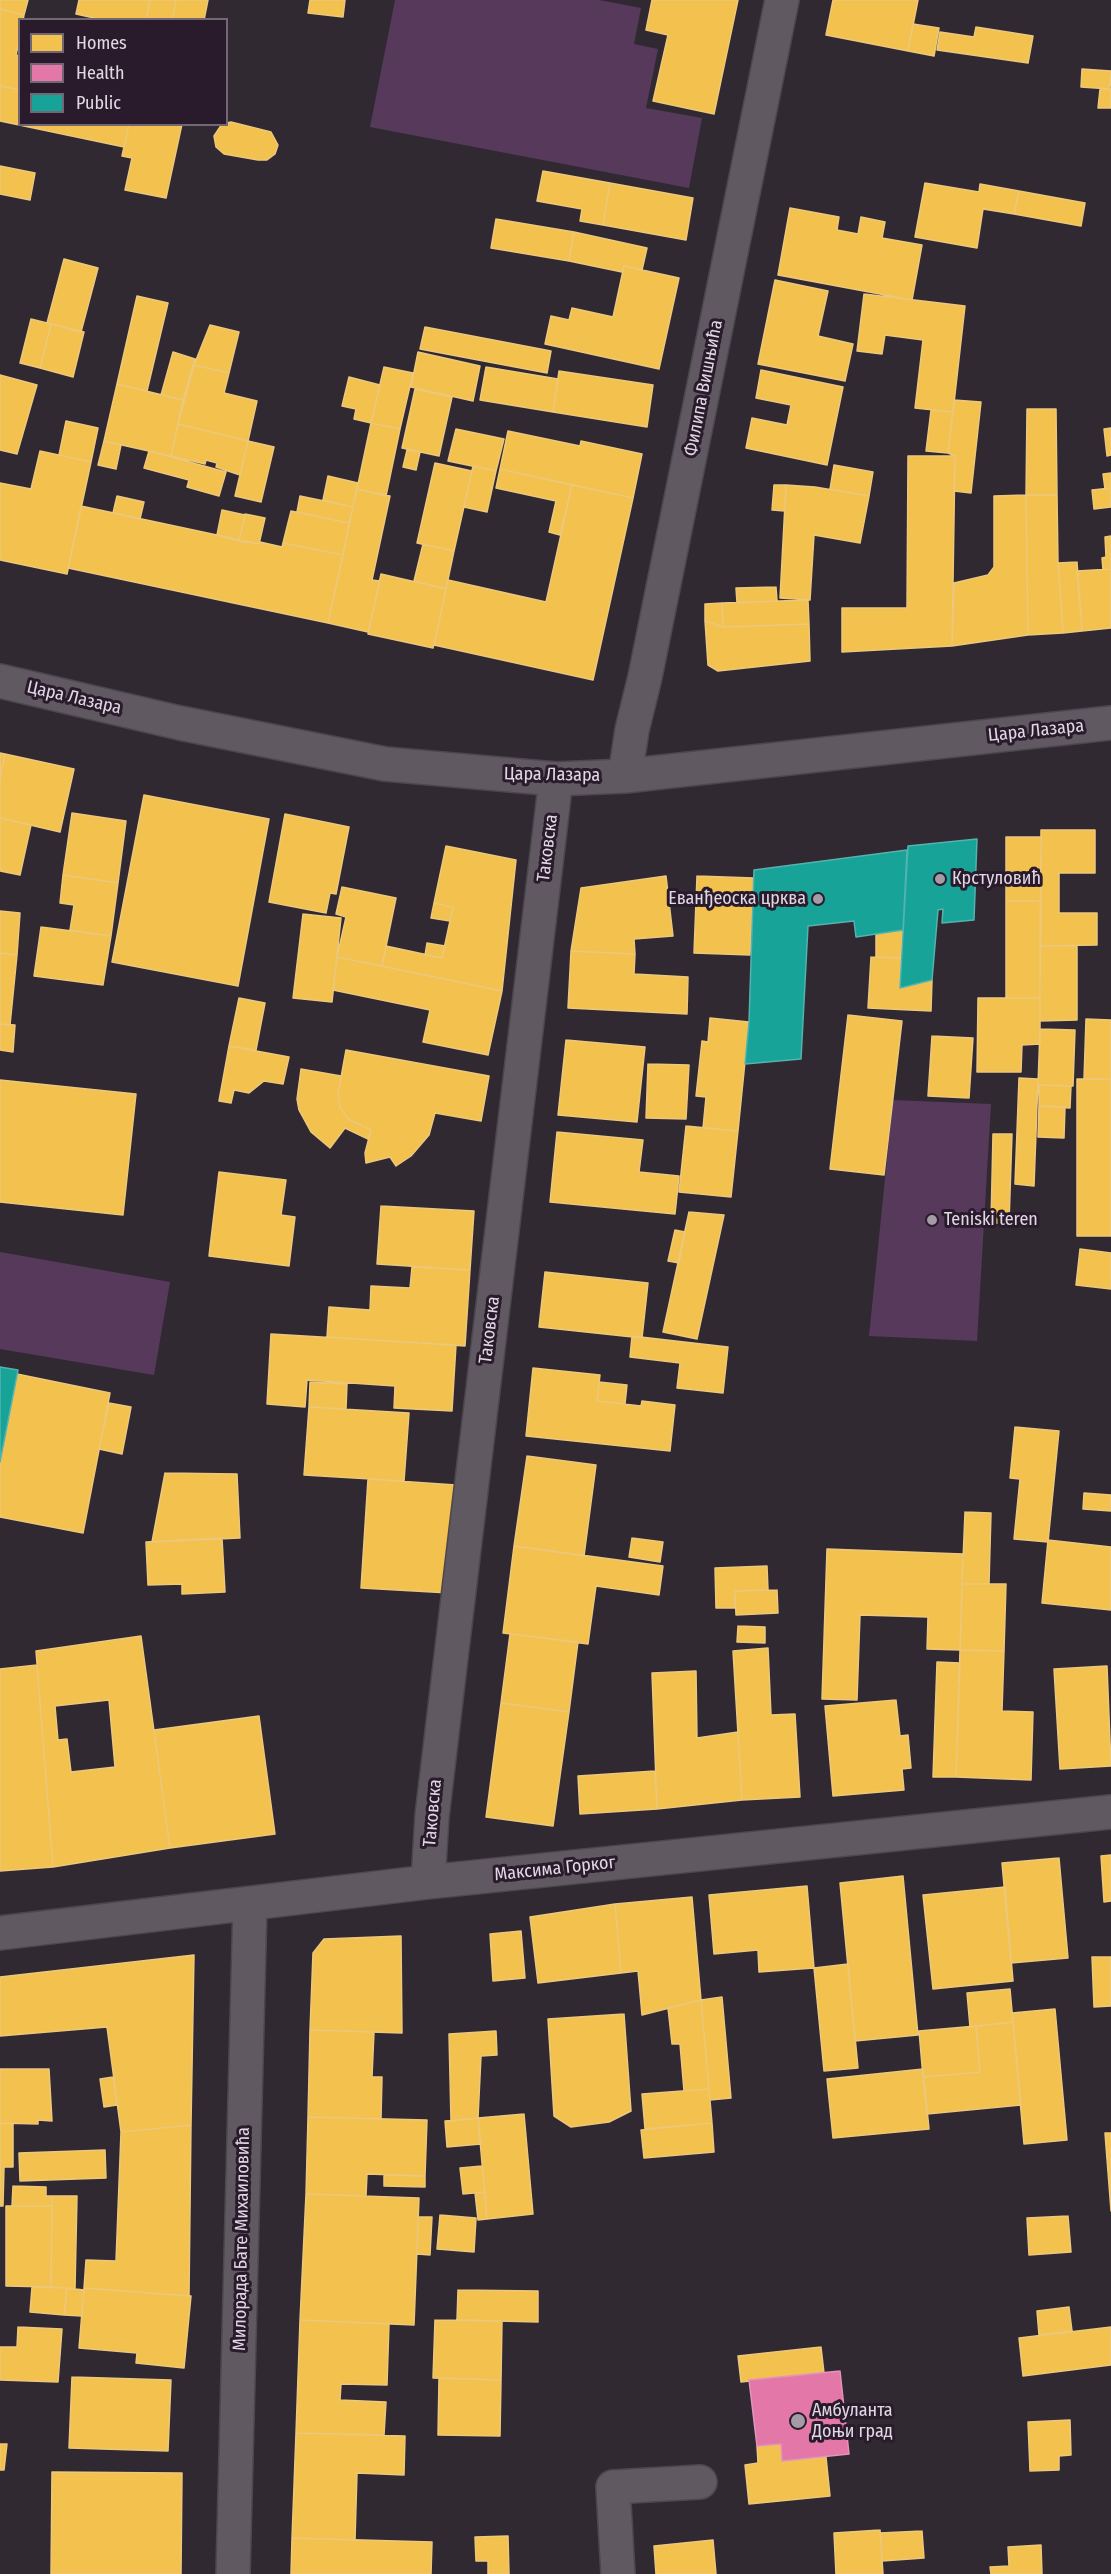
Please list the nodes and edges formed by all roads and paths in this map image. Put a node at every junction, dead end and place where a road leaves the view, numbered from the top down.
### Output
1 (782, 0) edge
2 (0, 681) edge
3 (1111, 723) edge
4 (625, 776) junction
5 (556, 779) junction
6 (1111, 1812) edge
7 (428, 1882) junction
8 (250, 1904) junction
9 (0, 1933) edge
10 (700, 2482) dead end
11 (233, 2574) edge
12 (618, 2574) edge

1 - 4 street, Филипа Вишњића
2 - 5 street, Цара Лазара
3 - 4 street, Цара Лазара
4 - 5 street, Цара Лазара
5 - 7 street, Таковска
6 - 7 street, Максима Горког
7 - 8 street, Максима Горког
8 - 9 street, Максима Горког
8 - 11 street, Милорада Бате Михаиловића
10 - 12 street

